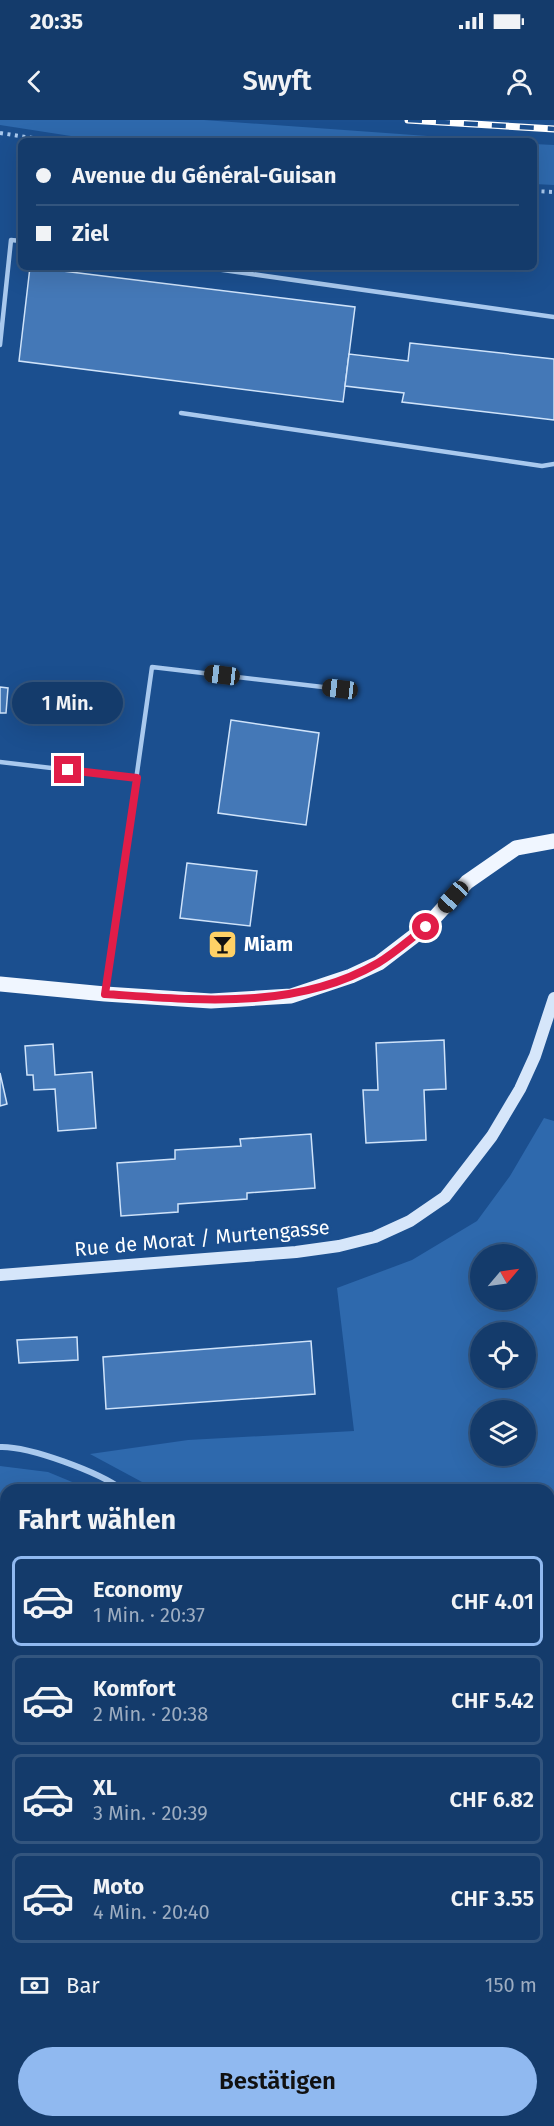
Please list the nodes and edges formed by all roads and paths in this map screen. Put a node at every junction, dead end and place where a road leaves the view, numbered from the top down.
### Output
1 (0, 134) edge
2 (30, 138) edge
3 (537, 191) edge
4 (554, 192) edge
5 (18, 241) edge
6 (223, 270) edge
7 (554, 317) edge
8 (0, 345) edge
9 (181, 413) dead end
10 (554, 464) edge
11 (340, 689) dead end
12 (0, 762) edge
13 (137, 778) junction
14 (554, 841) edge
15 (0, 984) edge
16 (105, 994) junction
17 (554, 998) edge
18 (0, 1275) edge
19 (0, 1447) edge
20 (111, 1484) edge

1 - 2 path
3 - 4 path
5 - 8 lane
6 - 7 lane
9 - 10 lane
11 - 13 lane
12 - 13 lane
13 - 16 lane
14 - 16 main road
15 - 16 main road
17 - 18 main road, Rue de Morat / Murtengasse
19 - 20 street

